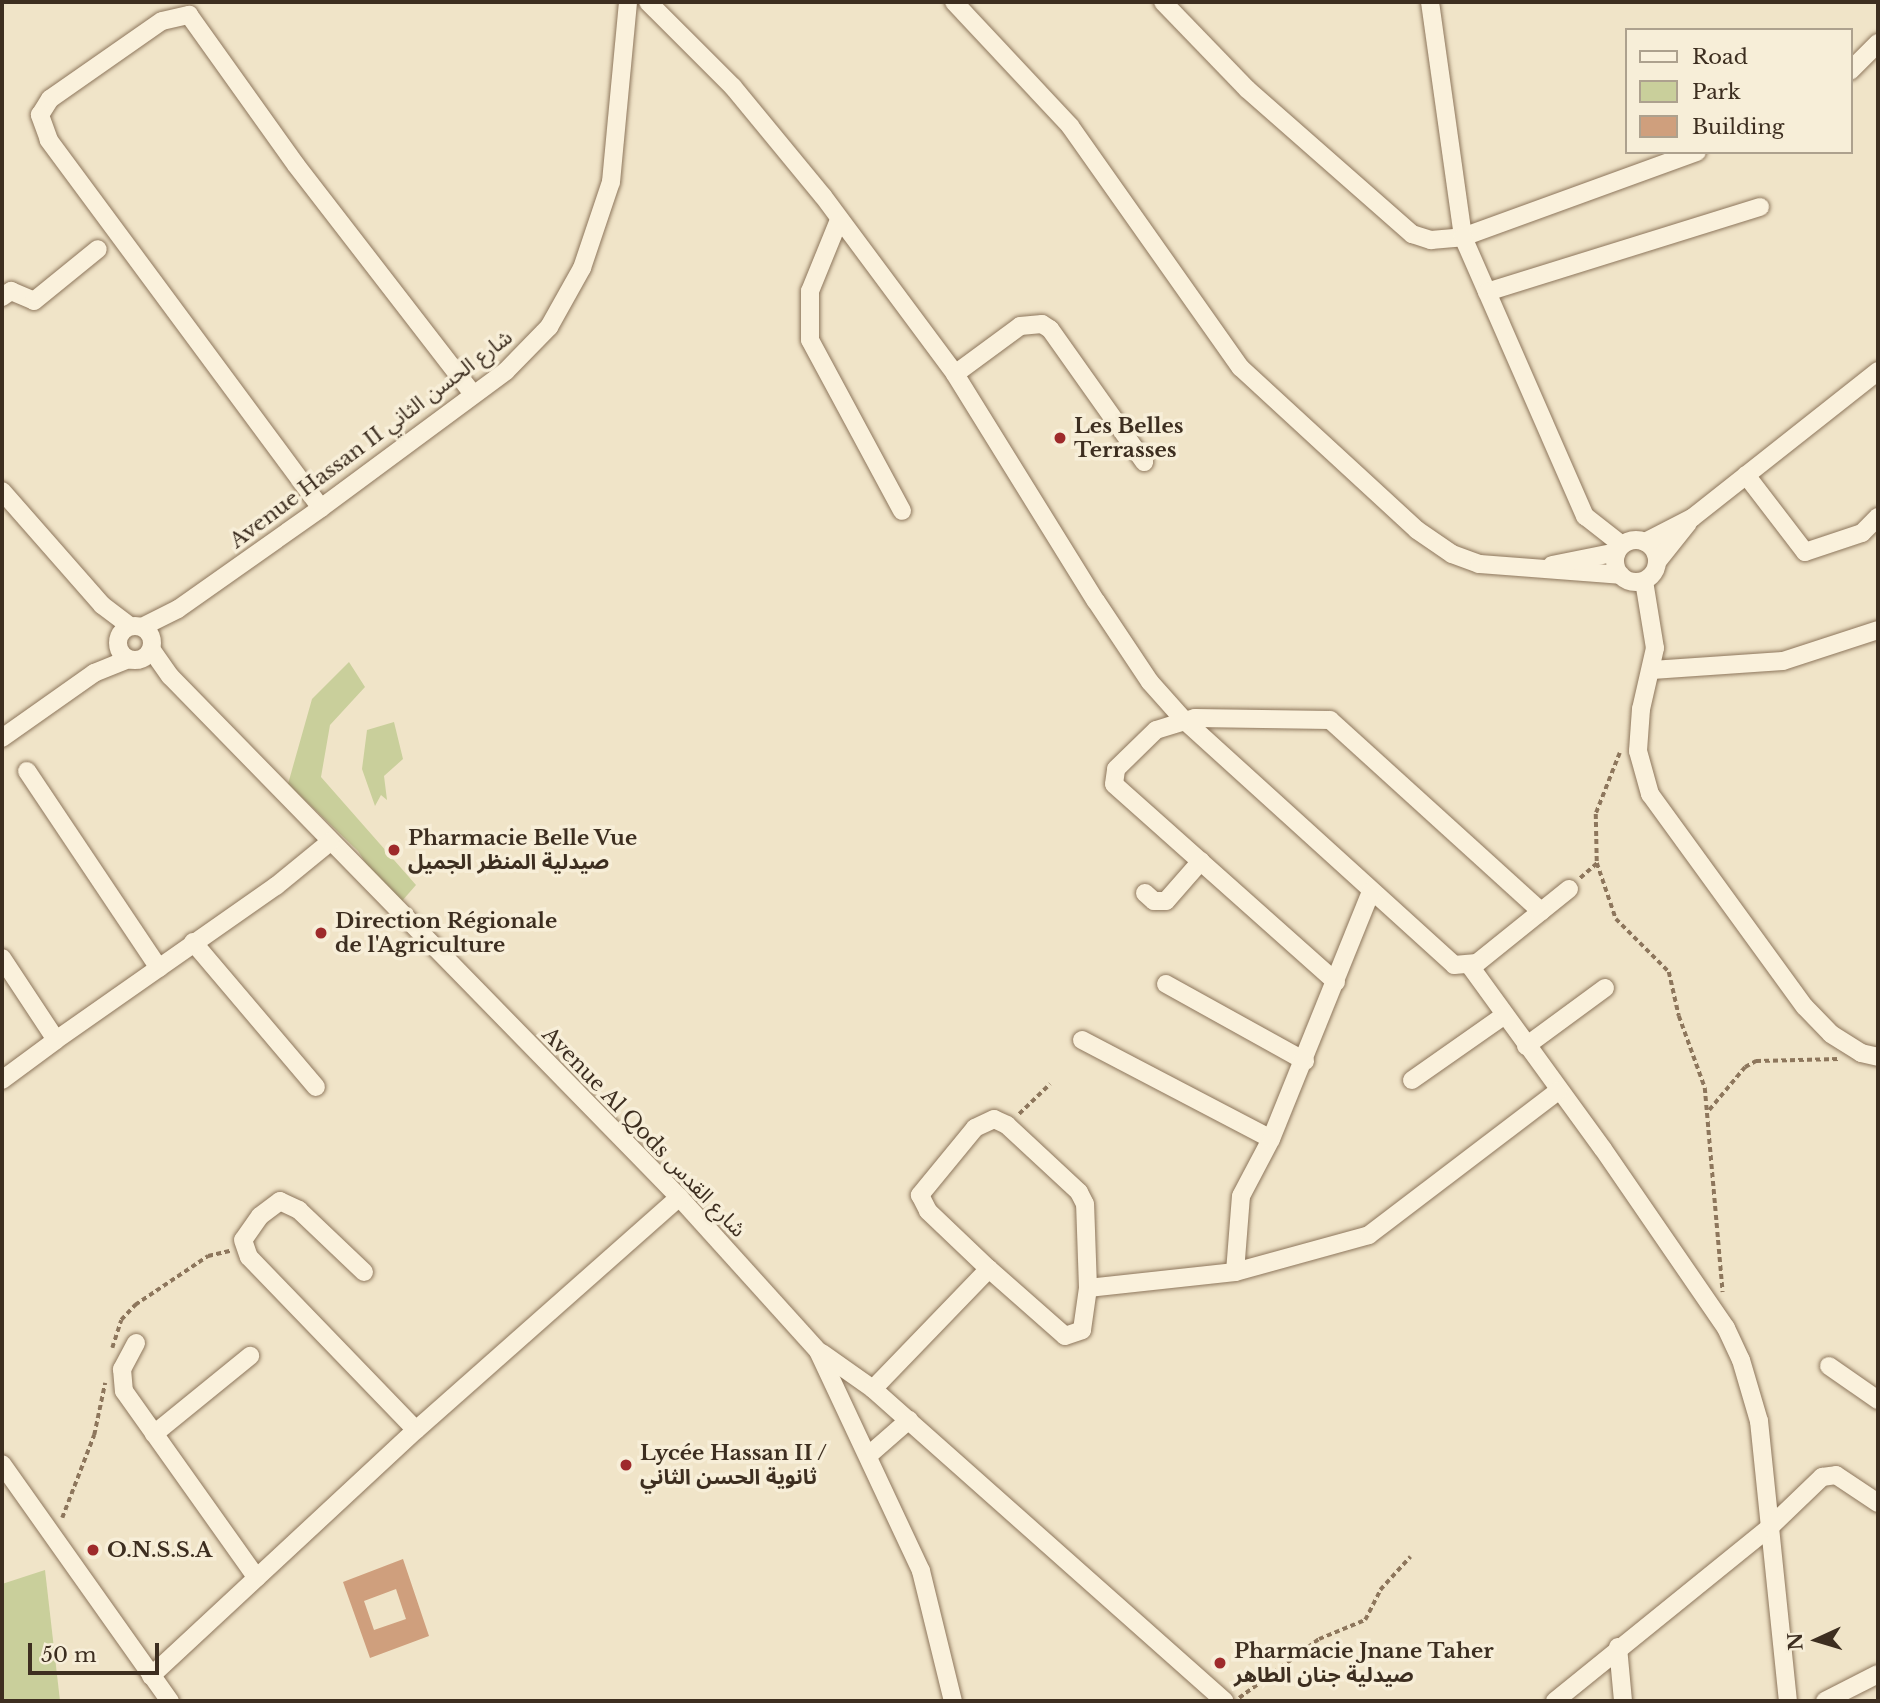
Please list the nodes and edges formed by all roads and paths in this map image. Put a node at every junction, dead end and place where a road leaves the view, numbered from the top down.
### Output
1 (628, 2) edge
2 (648, 2) edge
3 (954, 2) edge
4 (1163, 2) edge
5 (1430, 2) edge
6 (1878, 43) edge
7 (1852, 69) edge
8 (1691, 154) edge
9 (1760, 207) dead end
10 (839, 219) junction
11 (1462, 237) junction
12 (98, 248) dead end
13 (1487, 292) junction
14 (2, 297) edge
15 (1878, 371) edge
16 (955, 374) junction
17 (473, 394) junction
18 (1144, 462) dead end
19 (1746, 475) junction
20 (2, 491) edge
21 (321, 508) junction
22 (17, 509) junction
23 (902, 511) dead end
24 (1878, 517) edge
25 (1692, 518) junction
26 (2, 519) edge
27 (1870, 531) edge
28 (1645, 542) junction
29 (1620, 549) junction
30 (1657, 562) junction
31 (1527, 570) junction
32 (1621, 575) junction
33 (1644, 581) junction
34 (1878, 630) edge
35 (135, 643) junction
36 (1652, 670) junction
37 (1183, 719) junction
38 (1639, 729) junction
39 (2, 738) edge
40 (27, 771) dead end
41 (330, 842) junction
42 (1200, 861) junction
43 (1597, 863) junction
44 (1569, 889) joint
45 (1371, 891) junction
46 (1145, 893) dead end
47 (1541, 911) junction
48 (192, 942) junction
49 (2, 958) edge
50 (1470, 966) junction
51 (159, 968) junction
52 (1336, 982) junction
53 (1166, 984) dead end
54 (1605, 988) dead end
55 (1505, 1015) junction
56 (56, 1040) junction
57 (1082, 1041) dead end
58 (1526, 1046) junction
59 (1870, 1055) edge
60 (1305, 1061) junction
61 (2, 1080) edge
62 (1412, 1080) dead end
63 (1050, 1084) dead end
64 (316, 1087) dead end
65 (1558, 1091) junction
66 (1709, 1110) junction
67 (1007, 1125) junction
68 (1272, 1139) junction
69 (678, 1197) junction
70 (989, 1269) junction
71 (365, 1272) dead end
72 (1235, 1272) junction
73 (1088, 1288) junction
74 (1726, 1328) junction
75 (136, 1343) dead end
76 (818, 1350) junction
77 (250, 1356) dead end
78 (1829, 1366) dead end
79 (873, 1389) junction
80 (1878, 1400) edge
81 (909, 1420) junction
82 (416, 1430) junction
83 (154, 1434) junction
84 (870, 1454) junction
85 (2, 1464) edge
86 (1878, 1503) edge
87 (1769, 1528) junction
88 (1410, 1556) dead end
89 (257, 1578) junction
90 (1618, 1647) junction
91 (1878, 1674) edge
92 (151, 1676) junction
93 (170, 1701) edge
94 (954, 1701) edge
95 (1224, 1701) edge
96 (1235, 1701) edge
97 (1555, 1701) edge
98 (1623, 1701) edge
99 (1788, 1701) edge
100 (1825, 1701) edge

1 - 17 street, Avenue Hassan II شارع الحسن الثاني
2 - 10 street
3 - 31 street
4 - 11 street
5 - 11 street
6 - 7 street
8 - 11 street
9 - 13 street
10 - 16 street
10 - 23 street
11 - 13 street
12 - 14 street
13 - 29 street
15 - 19 street
16 - 18 street
16 - 37 street
17 - 21 street, Avenue Hassan II شارع الحسن الثاني
17 - 21 street
19 - 25 street
19 - 27 street
20 - 22 street, Avenue Al Qods شارع القدس
21 - 35 street, Avenue Hassan II شارع الحسن الثاني
22 - 26 street
22 - 35 street, Avenue Al Qods شارع القدس
24 - 27 street
25 - 28 street
25 - 30 street
28 - 29 street
28 - 30 street
29 - 31 street
29 - 32 street
30 - 33 street
31 - 32 street
32 - 33 street
33 - 36 street
34 - 36 street
35 - 39 street, Avenue Hassan II شارع الحسن الثاني
35 - 41 street, Avenue Al Qods شارع القدس
36 - 38 street
37 - 42 street
37 - 45 street
37 - 47 street
38 - 43 path
38 - 59 street
40 - 51 street
41 - 48 street
41 - 69 street, Avenue Al Qods شارع القدس
42 - 46 street
42 - 52 street
43 - 44 path
43 - 66 path
44 - 47 street
45 - 50 street
45 - 52 street
47 - 50 street
48 - 51 street
48 - 64 street
49 - 56 street
50 - 55 street
51 - 56 street
52 - 60 street
53 - 60 street
54 - 58 street
55 - 58 street
55 - 62 street
56 - 61 street
57 - 68 street
58 - 65 street
59 - 66 path
60 - 68 street
63 - 67 path
65 - 72 street
65 - 74 street
66 - 74 path
67 - 70 street
67 - 73 street
68 - 72 street
69 - 76 street, Avenue Al Qods شارع القدس
69 - 82 street
70 - 73 street
70 - 79 street
71 - 82 street
72 - 73 street
74 - 87 street
75 - 83 street
76 - 79 street
76 - 84 street, Avenue Al Qods شارع القدس
77 - 83 street
78 - 80 street
79 - 81 street
81 - 84 street
81 - 95 street
82 - 89 street
83 - 89 street
84 - 94 street, Avenue Al Qods شارع القدس
85 - 92 street
86 - 87 street
87 - 90 street
87 - 99 street
88 - 96 path
89 - 92 street
90 - 97 street
90 - 98 street
91 - 100 street
92 - 93 street

